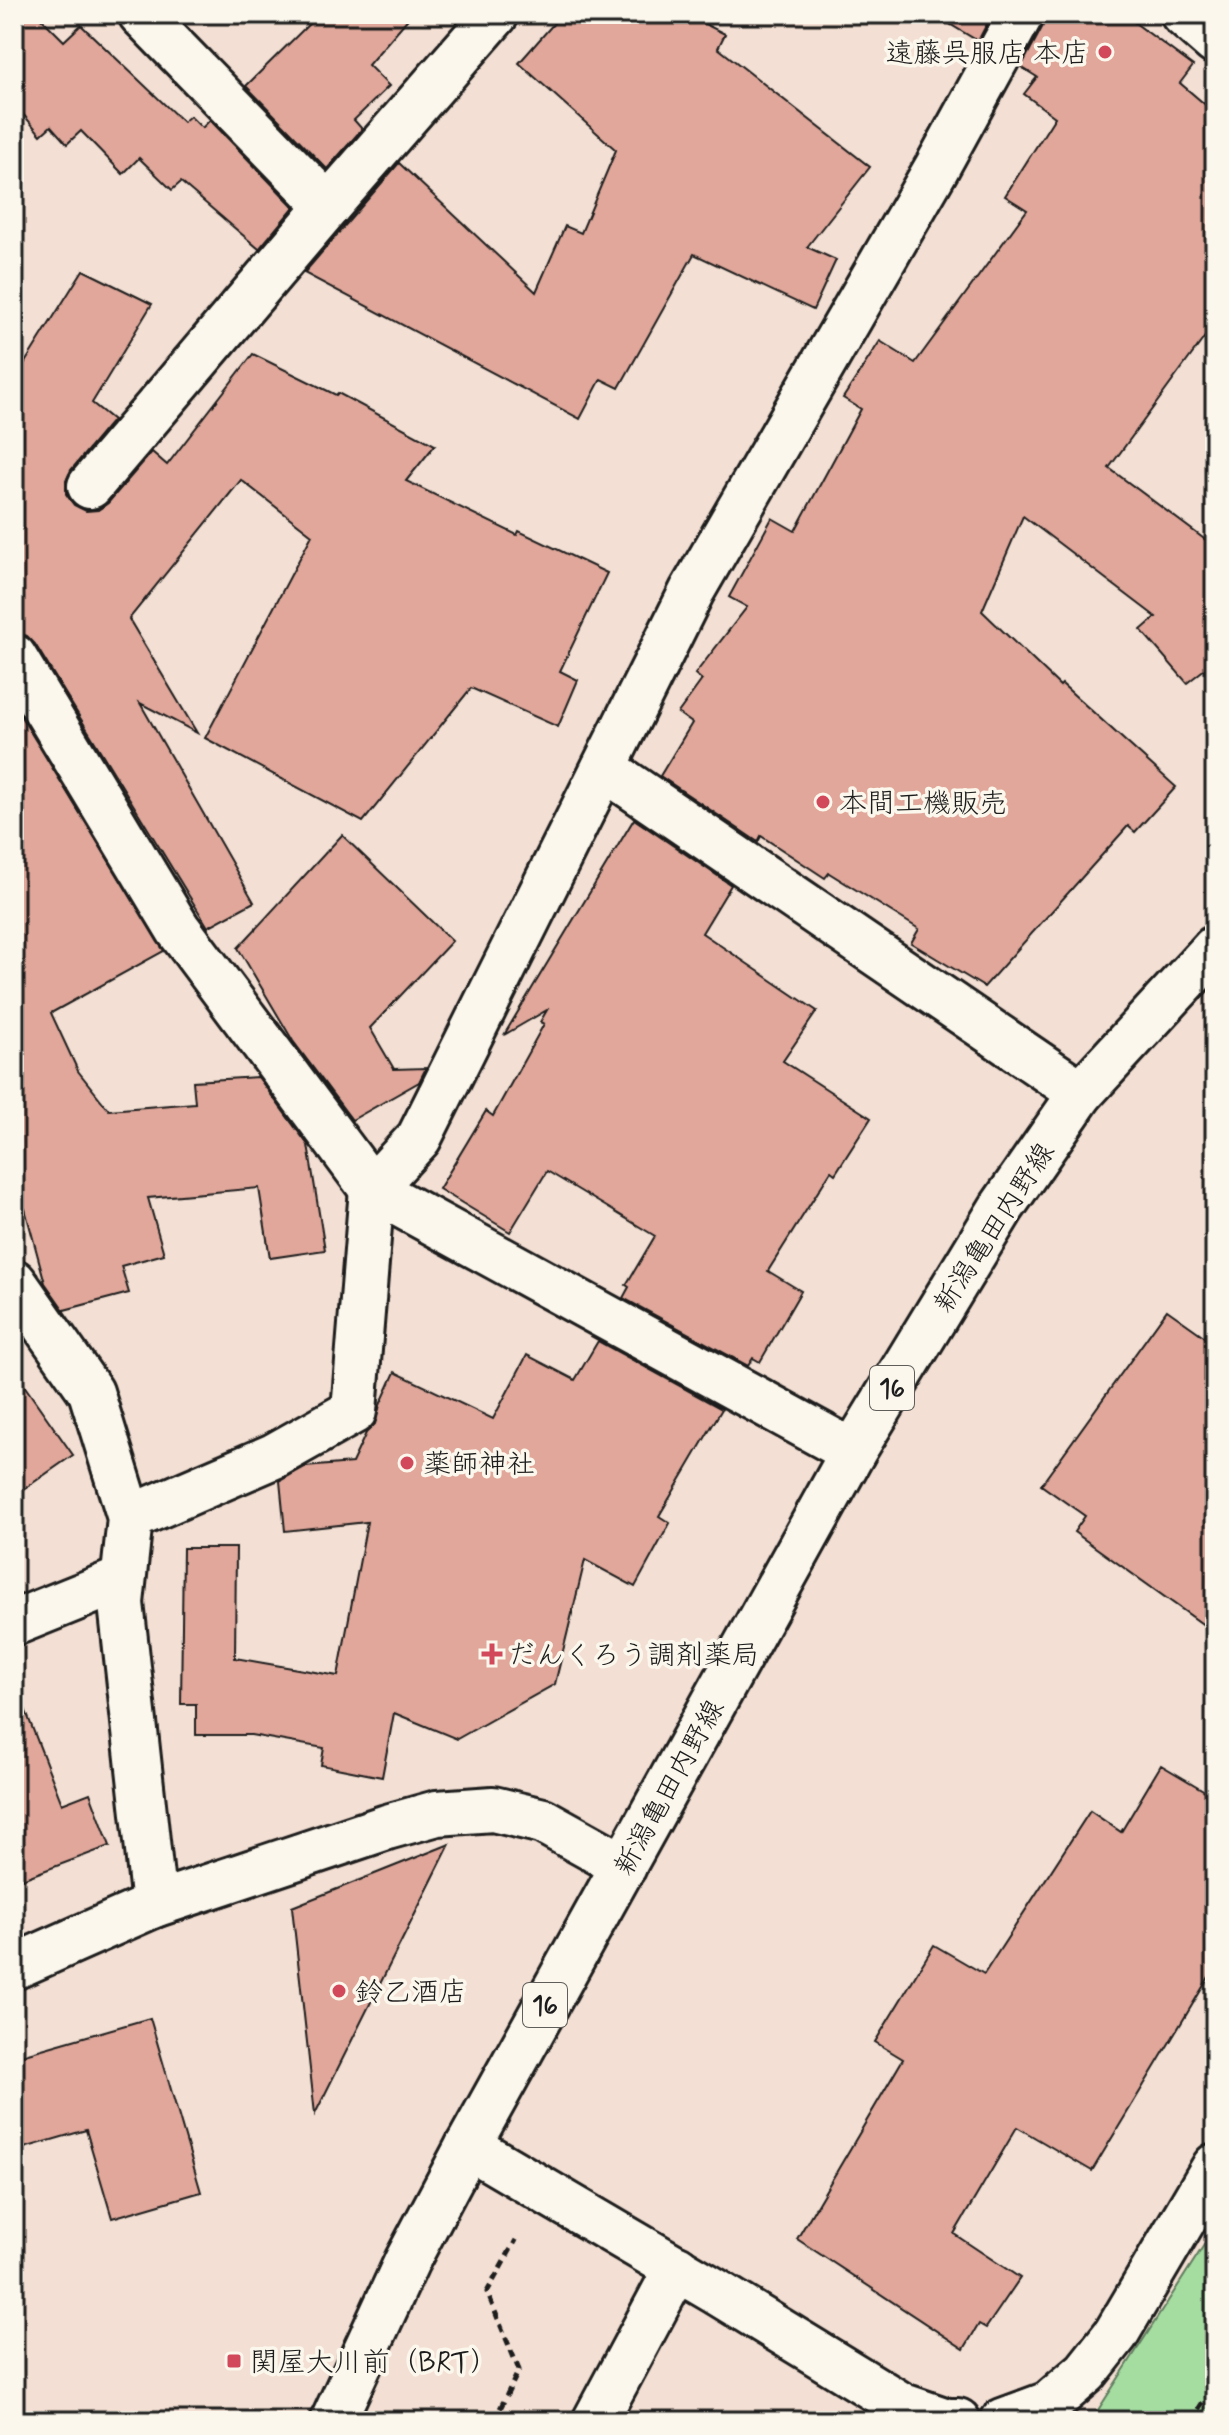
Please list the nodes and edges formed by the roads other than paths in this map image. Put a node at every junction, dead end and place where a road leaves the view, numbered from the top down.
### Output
1 (141, 14) edge
2 (496, 14) edge
3 (1021, 14) edge
4 (1183, 14) edge
5 (1215, 42) edge
6 (328, 206) junction
7 (90, 486) dead end
8 (14, 657) edge
9 (604, 768) junction
10 (1215, 948) edge
11 (1081, 1093) junction
12 (372, 1189) junction
13 (14, 1282) edge
14 (853, 1452) junction
15 (130, 1518) junction
16 (123, 1579) junction
17 (14, 1623) edge
18 (624, 1866) junction
19 (154, 1905) junction
20 (14, 1967) edge
21 (468, 2146) junction
22 (1215, 2166) edge
23 (677, 2268) junction
24 (333, 2421) edge
25 (595, 2421) edge
26 (958, 2421) edge
27 (1003, 2421) edge

1 - 6 street
2 - 6 street
3 - 9 street
4 - 5 street
6 - 7 street
8 - 12 street
9 - 11 street
9 - 12 street
10 - 11 street, 新潟亀田内野線 / 16
11 - 14 street, 新潟亀田内野線 / 16
12 - 14 street
12 - 15 street
13 - 15 street
14 - 18 street, 新潟亀田内野線 / 16
15 - 16 street
16 - 17 street
16 - 19 street
18 - 19 street
18 - 21 street, 新潟亀田内野線 / 16
19 - 20 street
21 - 23 street
21 - 24 street, 新潟亀田内野線 / 16
22 - 27 street
23 - 25 street
23 - 26 street

